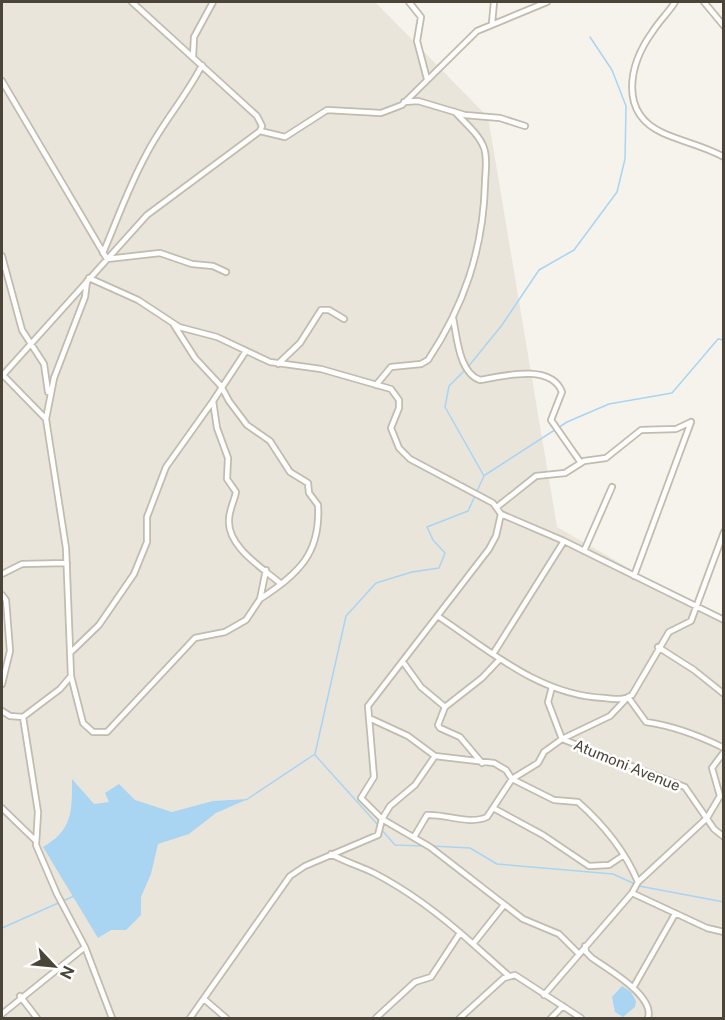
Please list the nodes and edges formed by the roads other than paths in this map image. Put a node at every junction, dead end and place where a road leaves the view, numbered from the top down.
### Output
1 (213, 2) edge
2 (409, 2) edge
3 (494, 2) edge
4 (547, 2) edge
5 (675, 2) edge
6 (704, 2) edge
7 (135, 3) edge
8 (492, 23) junction
9 (723, 26) edge
10 (193, 57) junction
11 (202, 65) junction
12 (427, 79) junction
13 (2, 81) edge
14 (404, 102) junction
15 (455, 112) junction
16 (525, 126) dead end
17 (260, 131) junction
18 (723, 157) edge
19 (103, 253) junction
20 (2, 256) edge
21 (107, 260) junction
22 (226, 272) dead end
23 (88, 280) junction
24 (453, 318) junction
25 (344, 319) dead end
26 (174, 324) junction
27 (30, 344) junction
28 (246, 351) junction
29 (278, 364) junction
30 (2, 376) edge
31 (376, 385) junction
32 (221, 386) junction
33 (213, 401) junction
34 (48, 407) junction
35 (46, 419) junction
36 (581, 463) junction
37 (612, 487) dead end
38 (497, 507) junction
39 (501, 514) junction
40 (723, 532) edge
41 (564, 542) junction
42 (584, 551) junction
43 (67, 563) junction
44 (266, 570) junction
45 (2, 574) edge
46 (634, 576) junction
47 (281, 584) junction
48 (2, 595) edge
49 (260, 598) junction
50 (698, 608) junction
51 (439, 617) junction
52 (723, 620) edge
53 (658, 647) junction
54 (70, 653) junction
55 (493, 654) junction
56 (500, 659) junction
57 (403, 662) junction
58 (71, 676) junction
59 (2, 684) edge
60 (552, 687) junction
61 (723, 694) edge
62 (628, 697) junction
63 (445, 707) junction
64 (2, 711) edge
65 (23, 717) junction
66 (369, 718) junction
67 (562, 739) junction
68 (723, 750) edge
69 (435, 756) junction
70 (482, 763) junction
71 (512, 779) junction
72 (2, 808) edge
73 (495, 809) junction
74 (707, 818) junction
75 (382, 819) junction
76 (414, 837) junction
77 (723, 837) edge
78 (36, 841) junction
79 (331, 854) junction
80 (624, 855) junction
81 (638, 882) junction
82 (632, 893) junction
83 (504, 905) junction
84 (675, 914) junction
85 (723, 932) edge
86 (460, 933) junction
87 (473, 945) junction
88 (585, 946) junction
89 (85, 947) junction
90 (579, 954) junction
91 (509, 976) junction
92 (633, 988) junction
93 (544, 995) junction
94 (20, 996) junction
95 (204, 999) junction
96 (563, 1006) junction
97 (2, 1014) edge
98 (38, 1018) edge
99 (112, 1018) edge
100 (190, 1018) edge
101 (226, 1018) edge
102 (376, 1018) edge
103 (460, 1018) edge
104 (551, 1018) edge
105 (582, 1018) edge
106 (648, 1018) edge

1 - 10 street
2 - 12 street
3 - 8 street
4 - 8 street
5 - 18 street
6 - 9 street
7 - 10 street
8 - 12 street
10 - 11 street
11 - 17 street
11 - 19 street
12 - 14 street
13 - 19 street
14 - 15 street
14 - 17 street
15 - 16 street
15 - 24 street
17 - 21 street
19 - 21 street
20 - 27 street
21 - 22 street
21 - 23 street
23 - 26 street
23 - 27 street
23 - 34 street
24 - 31 street
24 - 36 street
25 - 29 street
26 - 28 street
26 - 32 street
27 - 30 street
27 - 34 street
28 - 29 street
28 - 32 street
29 - 31 street
30 - 35 street
31 - 38 street
32 - 33 street
32 - 47 street
33 - 44 street
33 - 54 street
34 - 35 street
35 - 43 street
36 - 38 street
36 - 46 street
37 - 42 street
38 - 39 street
39 - 41 street
39 - 51 street
40 - 50 street
41 - 42 street
41 - 55 street
42 - 46 street
43 - 45 street
43 - 54 street
44 - 47 street
44 - 49 street
46 - 50 street
47 - 49 street
48 - 59 street
49 - 58 street
50 - 52 street
50 - 53 street
51 - 55 street
51 - 57 street
53 - 61 street
53 - 62 street
54 - 58 street
55 - 56 street
56 - 60 street
56 - 63 street
57 - 63 street
57 - 66 street
58 - 65 street
60 - 62 street
60 - 67 street, Atumoni Avenue
62 - 67 street
62 - 68 street
63 - 70 street
64 - 65 street
65 - 78 street
66 - 69 street
66 - 75 street
67 - 71 street
67 - 74 street, Atumoni Avenue
68 - 74 street
69 - 70 street
69 - 75 street
70 - 71 street
71 - 73 street
71 - 80 street
72 - 78 street
73 - 76 street
73 - 80 street
74 - 77 street, Atumoni Avenue
74 - 81 street
75 - 76 street
75 - 79 street
76 - 83 street
78 - 89 street
79 - 86 street
79 - 95 street
80 - 81 street
81 - 82 street
82 - 84 street
82 - 88 street
83 - 87 street
83 - 90 street
84 - 85 street
84 - 92 street
86 - 87 street
86 - 102 street
87 - 91 street
88 - 90 street
88 - 92 street
89 - 94 street
89 - 99 street
90 - 93 street
91 - 93 street
91 - 103 street
92 - 106 street
93 - 96 street
94 - 97 street
94 - 98 street
95 - 100 street
95 - 101 street
96 - 104 street
96 - 105 street

